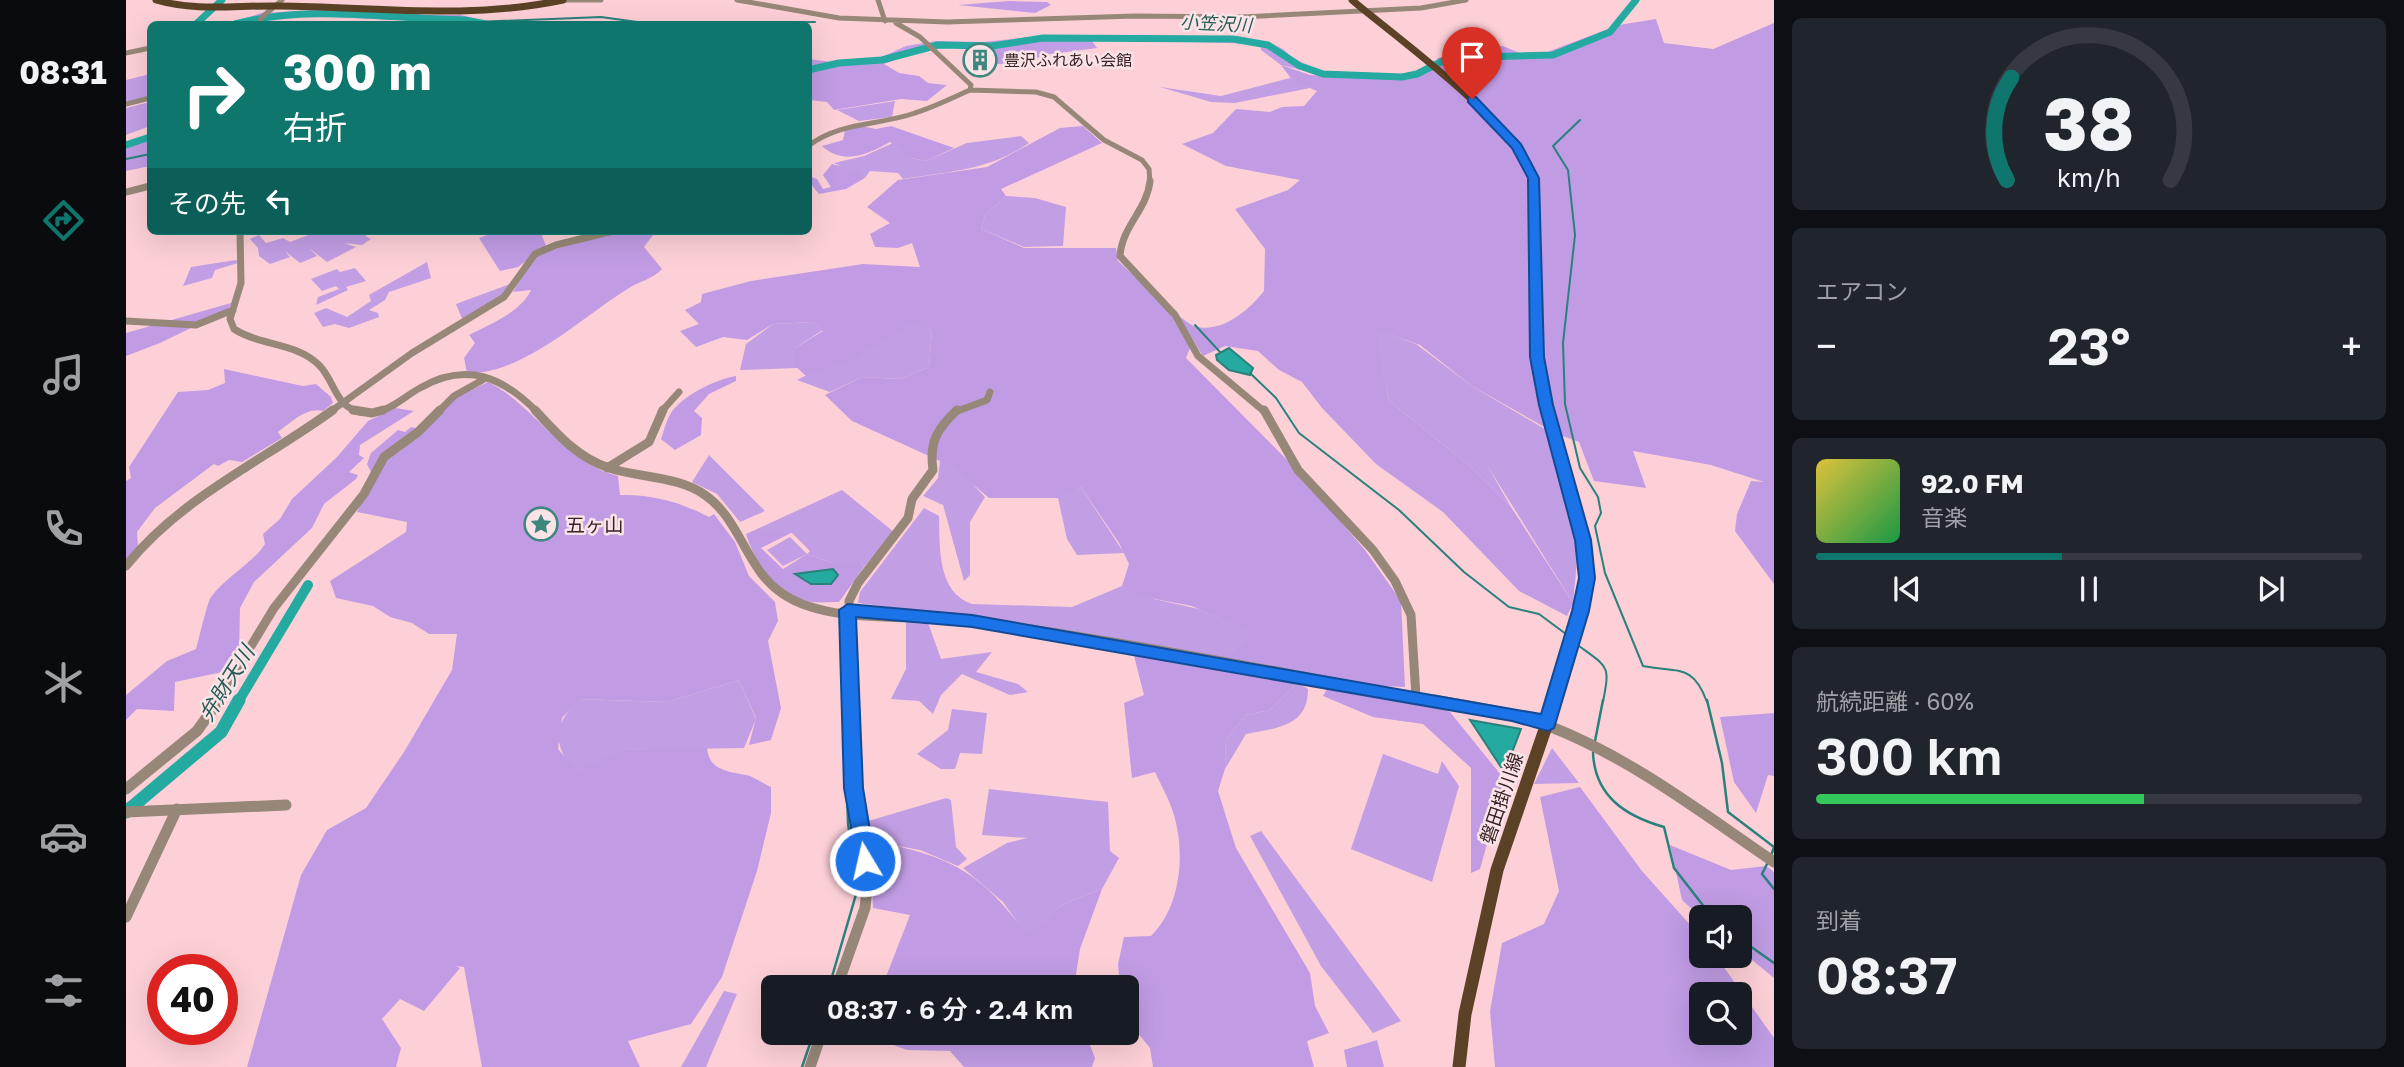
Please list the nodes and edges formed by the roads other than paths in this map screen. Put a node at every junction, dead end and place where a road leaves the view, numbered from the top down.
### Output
1 (156, 0) edge
2 (282, 0) edge
3 (562, 0) edge
4 (601, 0) edge
5 (737, 0) edge
6 (878, 0) edge
7 (1352, 0) edge
8 (1466, 0) edge
9 (275, 6) junction
10 (1364, 10) junction
11 (260, 21) edge
12 (885, 21) junction
13 (895, 22) junction
14 (147, 49) edge
15 (126, 53) edge
16 (970, 90) junction
17 (147, 99) edge
18 (126, 104) edge
19 (812, 143) edge
20 (147, 187) edge
21 (126, 192) edge
22 (240, 235) edge
23 (598, 235) edge
24 (233, 310) junction
25 (126, 321) edge
26 (487, 378) junction
27 (990, 391) dead end
28 (679, 392) dead end
29 (342, 405) junction
30 (607, 468) junction
31 (126, 566) edge
32 (848, 610) junction
33 (1416, 698) junction
34 (1548, 723) junction
35 (126, 789) edge
36 (286, 805) dead end
37 (177, 809) junction
38 (128, 812) edge
39 (1774, 862) edge
40 (126, 917) edge
41 (841, 975) edge
42 (818, 1045) edge
43 (810, 1067) edge
44 (1459, 1067) edge

1 - 9 main road
2 - 9 street
3 - 4 street
3 - 9 main road
5 - 12 street
6 - 12 street
7 - 10 main road, 磐田掛川線
8 - 10 street
9 - 11 street
10 - 13 street
10 - 34 main road, 磐田掛川線
12 - 13 street
13 - 16 street
14 - 15 street
16 - 19 street
16 - 33 street
17 - 18 street
20 - 21 street
22 - 24 street
23 - 29 street
24 - 25 street
24 - 29 street
26 - 29 street
26 - 30 street
26 - 35 street
27 - 32 street
28 - 30 street
29 - 31 street
30 - 32 street
32 - 33 street
32 - 41 street
33 - 34 street
34 - 39 street
34 - 44 main road, 磐田掛川線
36 - 37 street
37 - 38 street
37 - 40 street
42 - 43 street

